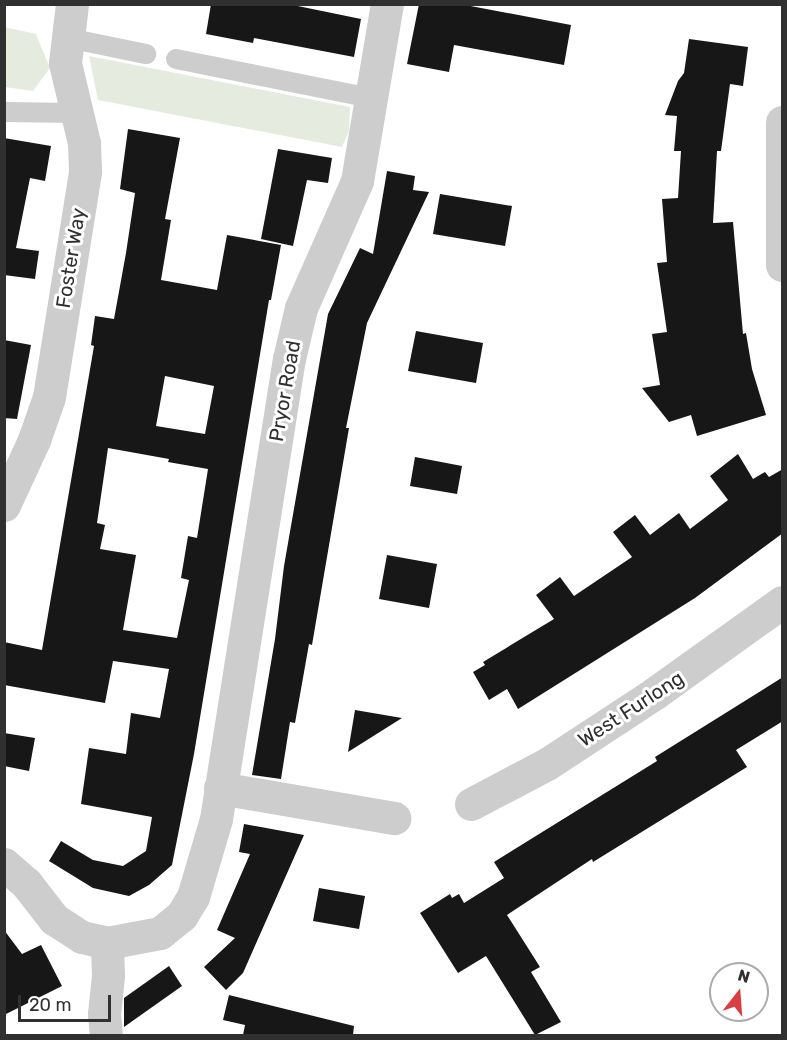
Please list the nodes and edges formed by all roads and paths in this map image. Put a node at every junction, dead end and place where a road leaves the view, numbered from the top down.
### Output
1 (72, 4) edge
2 (387, 4) edge
3 (68, 38) junction
4 (146, 54) dead end
5 (176, 59) dead end
6 (372, 98) junction
7 (4, 112) edge
8 (76, 113) junction
9 (783, 122) edge
10 (783, 265) edge
11 (4, 505) edge
12 (783, 602) edge
13 (220, 788) junction
14 (471, 804) dead end
15 (394, 818) dead end
16 (4, 864) edge
17 (107, 943) junction
18 (106, 1035) edge

1 - 3 street, Foster Way
2 - 6 street, Pryor Road
3 - 4 lane
3 - 8 street, Foster Way
5 - 6 lane
6 - 13 street, Pryor Road
7 - 8 lane
8 - 11 street, Foster Way
9 - 10 street
12 - 14 street, West Furlong
13 - 15 street
13 - 17 street, Pryor Road
16 - 17 street, Pryor Road
17 - 18 street

